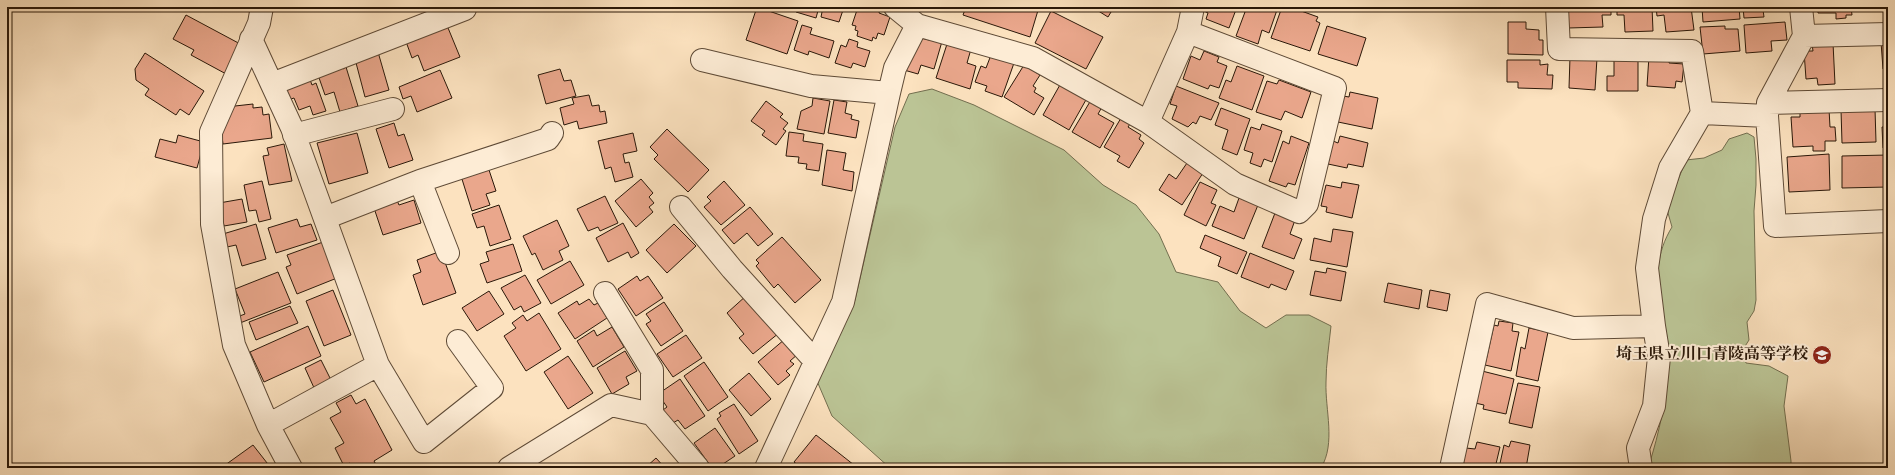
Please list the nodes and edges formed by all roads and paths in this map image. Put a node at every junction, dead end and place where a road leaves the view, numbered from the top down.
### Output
1 (262, 7) edge
2 (895, 7) edge
3 (1193, 7) edge
4 (1557, 7) edge
5 (1801, 7) edge
6 (465, 9) dead end
7 (917, 25) junction
8 (1188, 32) junction
9 (1888, 34) edge
10 (1804, 36) junction
11 (251, 39) junction
12 (702, 60) dead end
13 (272, 84) junction
14 (889, 93) junction
15 (1888, 100) edge
16 (393, 109) dead end
17 (1767, 110) junction
18 (1702, 113) junction
19 (1148, 122) junction
20 (552, 133) dead end
21 (294, 136) junction
22 (420, 181) junction
23 (682, 206) dead end
24 (324, 218) junction
25 (1888, 221) edge
26 (448, 253) dead end
27 (605, 293) dead end
28 (1654, 326) junction
29 (458, 341) dead end
30 (815, 361) junction
31 (378, 365) junction
32 (652, 414) junction
33 (268, 425) junction
34 (291, 468) edge
35 (509, 468) edge
36 (698, 468) edge
37 (766, 468) edge
38 (1451, 468) edge
39 (1640, 468) edge

1 - 11 street
2 - 7 street
3 - 8 street
4 - 18 street
5 - 10 street
6 - 13 street
7 - 14 street
7 - 19 street
8 - 19 street
8 - 19 street
9 - 10 street
10 - 17 street
11 - 13 street
11 - 33 street
12 - 14 street
13 - 21 street
14 - 30 street
15 - 17 street
16 - 21 street
17 - 18 street
17 - 25 street
18 - 28 street
20 - 22 street
21 - 24 street
22 - 24 street
22 - 26 street
23 - 30 street
24 - 31 street
27 - 32 street
28 - 38 street
28 - 39 street
29 - 31 street
30 - 37 street
31 - 33 street
32 - 35 street
32 - 36 street
33 - 34 street

